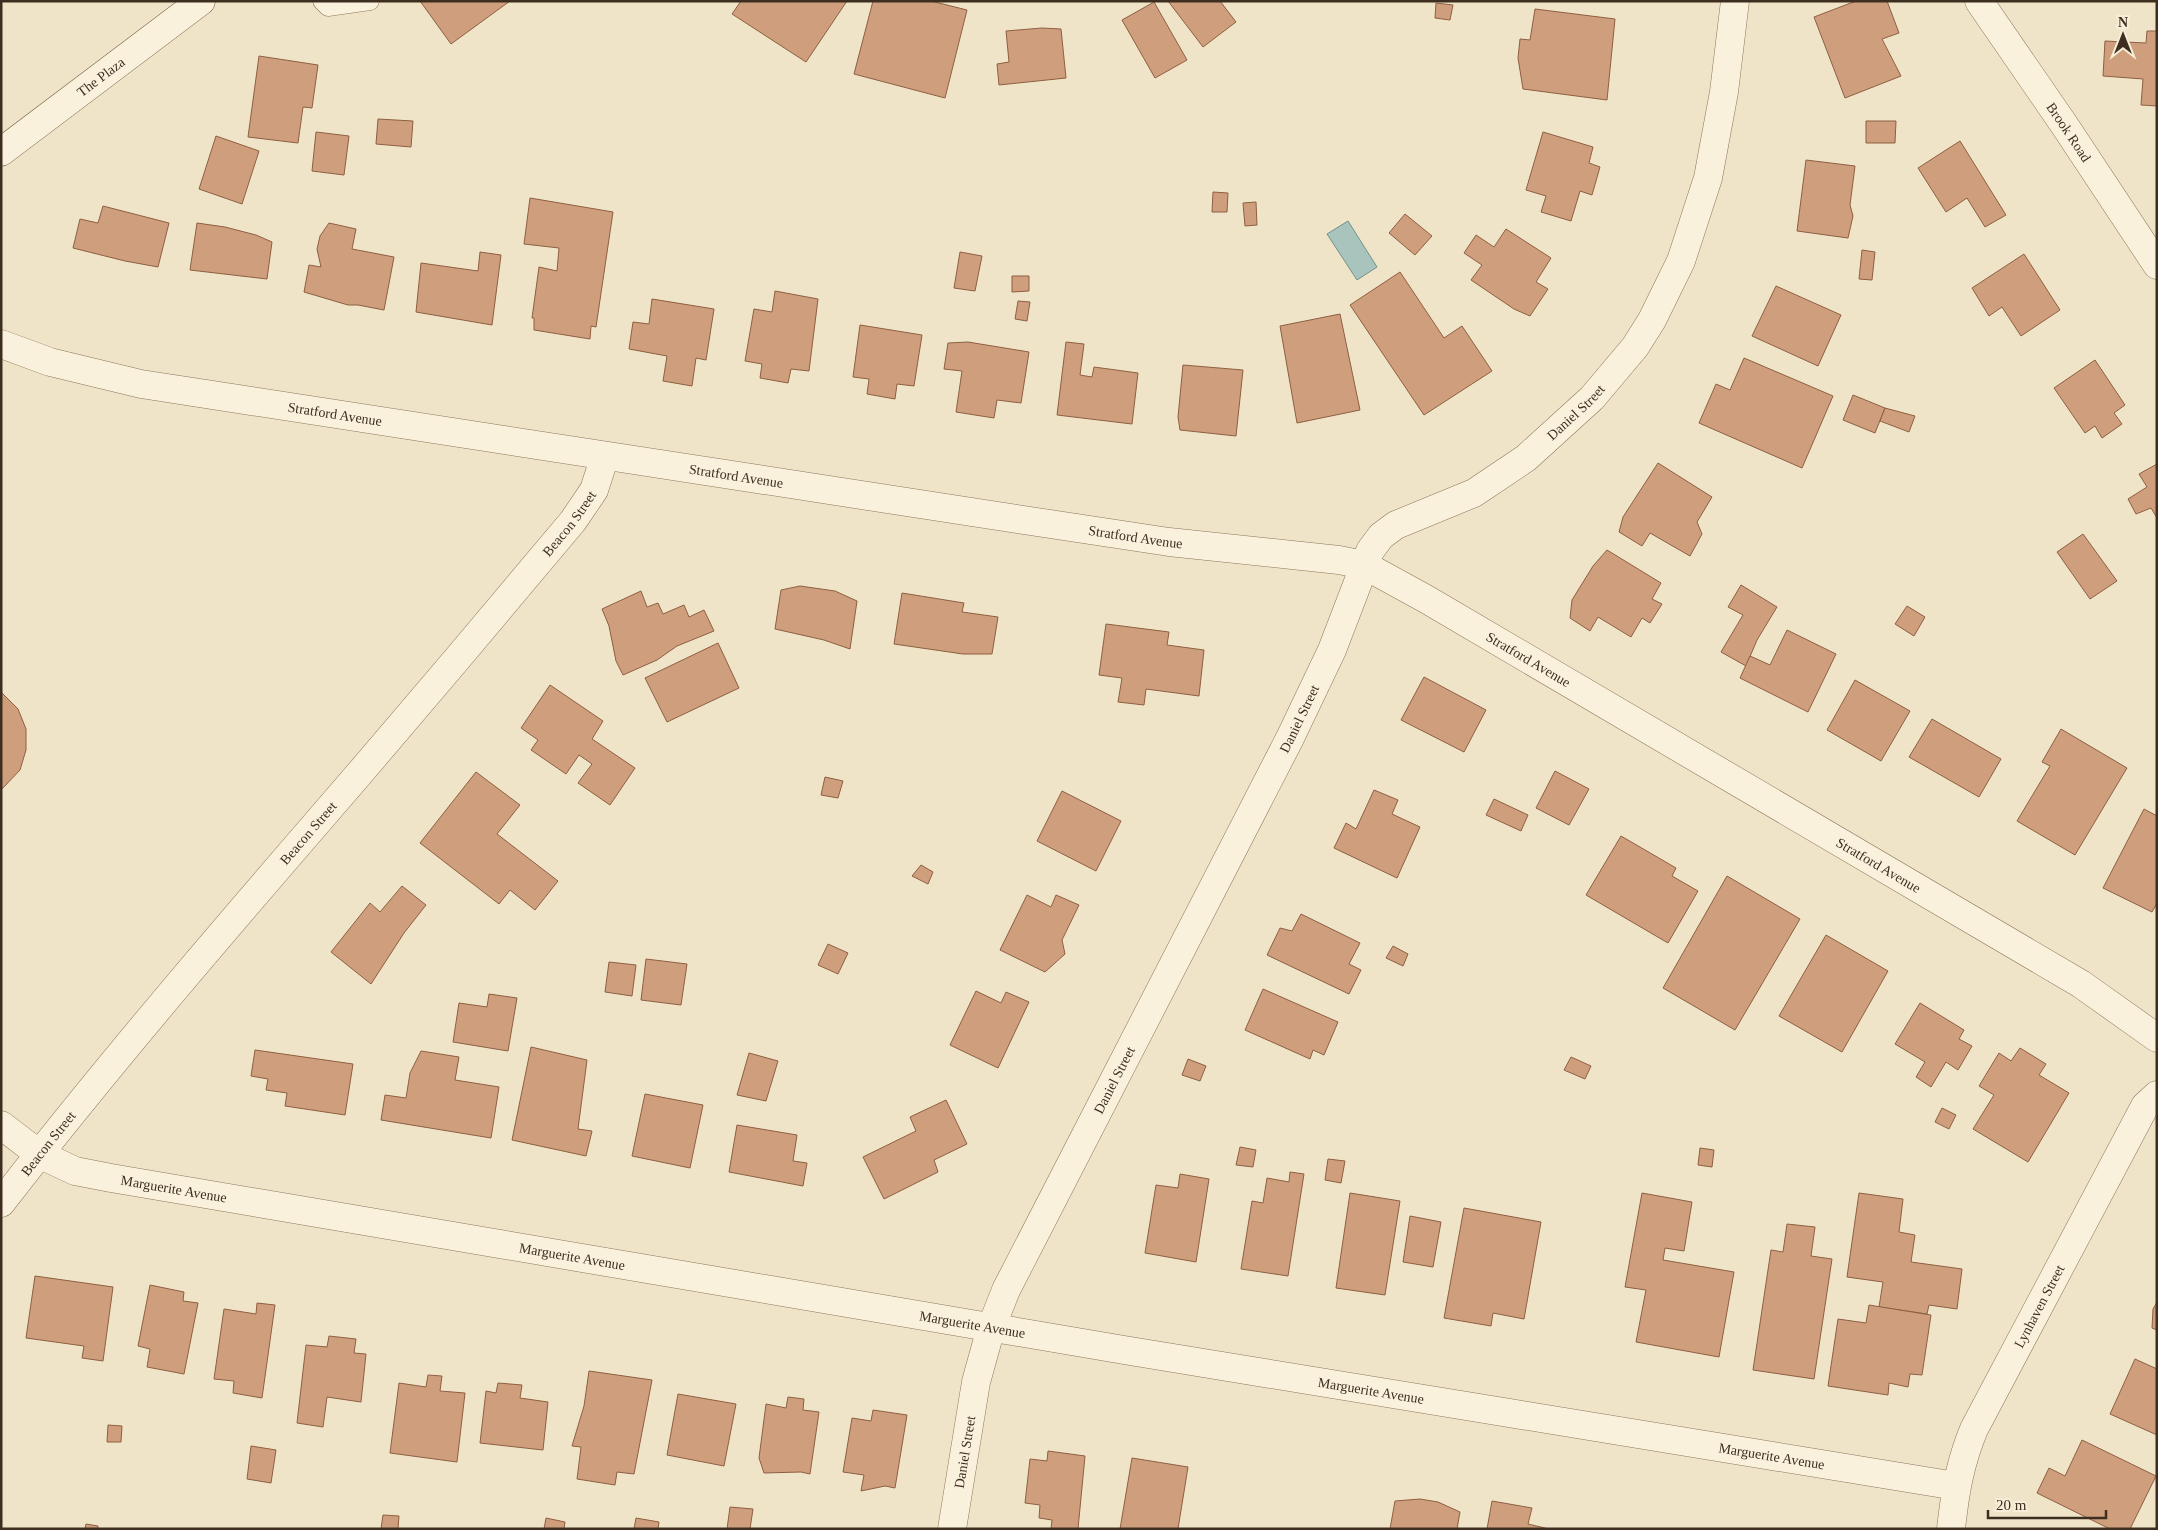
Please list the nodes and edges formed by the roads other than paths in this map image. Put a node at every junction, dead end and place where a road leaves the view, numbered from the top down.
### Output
1 (201, 1) edge
2 (322, 1) edge
3 (370, 1) edge
4 (1735, 1) edge
5 (1979, 1) edge
6 (1, 152) edge
7 (2157, 265) edge
8 (1, 344) edge
9 (605, 456) junction
10 (1364, 565) junction
11 (2157, 1038) edge
12 (2157, 1095) edge
13 (1, 1125) edge
14 (39, 1154) junction
15 (1, 1203) edge
16 (991, 1328) junction
17 (1956, 1486) junction
18 (952, 1529) edge
19 (1951, 1529) edge

1 - 6 street, The Plaza
2 - 3 lane
4 - 10 street, Daniel Street
5 - 7 street, Brook Road
8 - 9 street, Stratford Avenue
9 - 10 street, Stratford Avenue
9 - 14 street, Beacon Street
10 - 11 street, Stratford Avenue
10 - 16 street, Daniel Street
12 - 17 street, Lynhaven Street
13 - 14 street, Marguerite Avenue
14 - 15 street, Beacon Street
14 - 16 street, Marguerite Avenue
16 - 17 street, Marguerite Avenue
16 - 18 street, Daniel Street
17 - 19 street, Lynhaven Street

